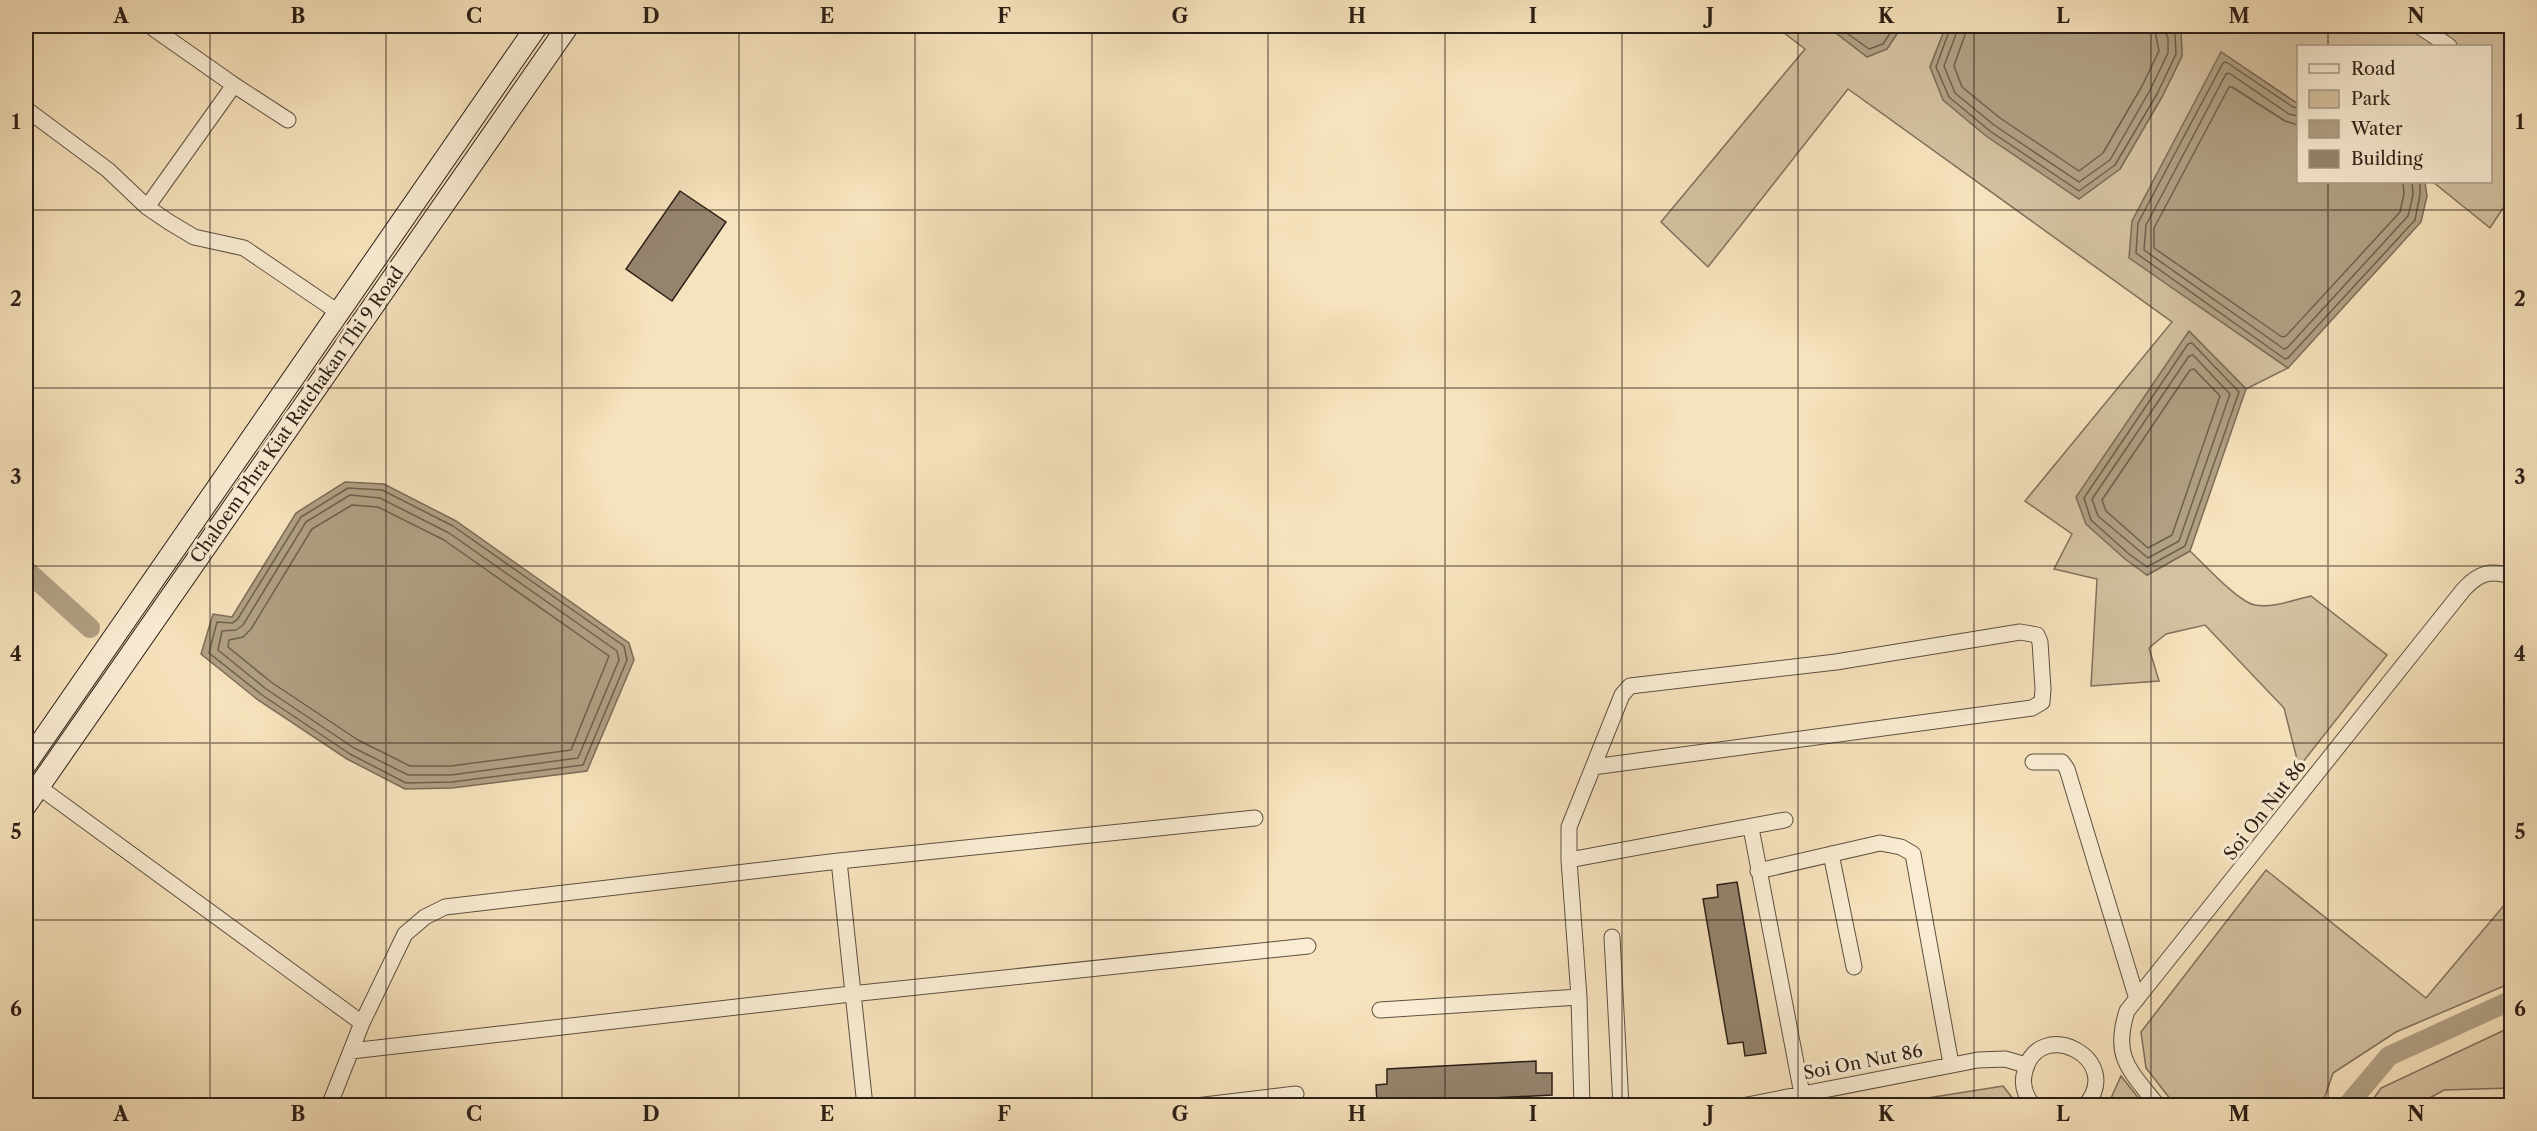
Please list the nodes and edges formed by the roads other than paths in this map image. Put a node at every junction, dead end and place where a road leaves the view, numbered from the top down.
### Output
1 (150, 26) edge
2 (537, 26) edge
3 (568, 26) edge
4 (2419, 26) edge
5 (2448, 45) edge
6 (234, 85) junction
7 (26, 109) edge
8 (288, 120) dead end
9 (147, 207) junction
10 (338, 312) junction
11 (2511, 577) edge
12 (2033, 762) dead end
13 (26, 764) edge
14 (1593, 767) junction
15 (39, 787) junction
16 (26, 805) edge
17 (1255, 818) dead end
18 (1785, 820) dead end
19 (1751, 828) junction
20 (1831, 854) junction
21 (1569, 860) junction
22 (838, 861) junction
23 (1758, 871) junction
24 (1612, 937) dead end
25 (1308, 946) dead end
26 (1854, 967) dead end
27 (851, 994) junction
28 (1579, 997) junction
29 (2137, 999) junction
30 (1380, 1010) dead end
31 (362, 1023) junction
32 (351, 1051) junction
33 (1951, 1064) junction
34 (2026, 1065) junction
35 (1296, 1094) dead end
36 (1802, 1094) junction
37 (329, 1106) edge
38 (865, 1106) edge
39 (1196, 1106) edge
40 (1582, 1106) edge
41 (1621, 1106) edge
42 (1742, 1106) edge
43 (2034, 1106) edge
44 (2085, 1106) edge
45 (2158, 1106) edge

1 - 6 street
2 - 10 main road, Chaloem Phra Kiat Ratchakan Thi 9 Road
3 - 15 main road, Chaloem Phra Kiat Ratchakan Thi 9 Road
4 - 5 street
6 - 8 street
6 - 9 street
7 - 9 street
9 - 10 street
10 - 13 main road, Chaloem Phra Kiat Ratchakan Thi 9 Road
11 - 29 street, Soi On Nut 86
12 - 29 street
14 - 14 street
14 - 21 street
15 - 16 main road, Chaloem Phra Kiat Ratchakan Thi 9 Road
15 - 31 street
17 - 22 street
18 - 19 street
19 - 21 street
19 - 23 street
20 - 23 street
20 - 26 street
20 - 33 street
21 - 28 street
22 - 27 street
22 - 31 street
23 - 36 street
24 - 41 street
25 - 27 street
27 - 32 street
27 - 38 street
28 - 30 street
28 - 40 street
29 - 45 street, Soi On Nut 86
31 - 32 street
32 - 37 street
33 - 34 street, Soi On Nut 86
33 - 36 street, Soi On Nut 86
34 - 43 street
34 - 44 street
35 - 39 street
36 - 42 street, Soi On Nut 86

